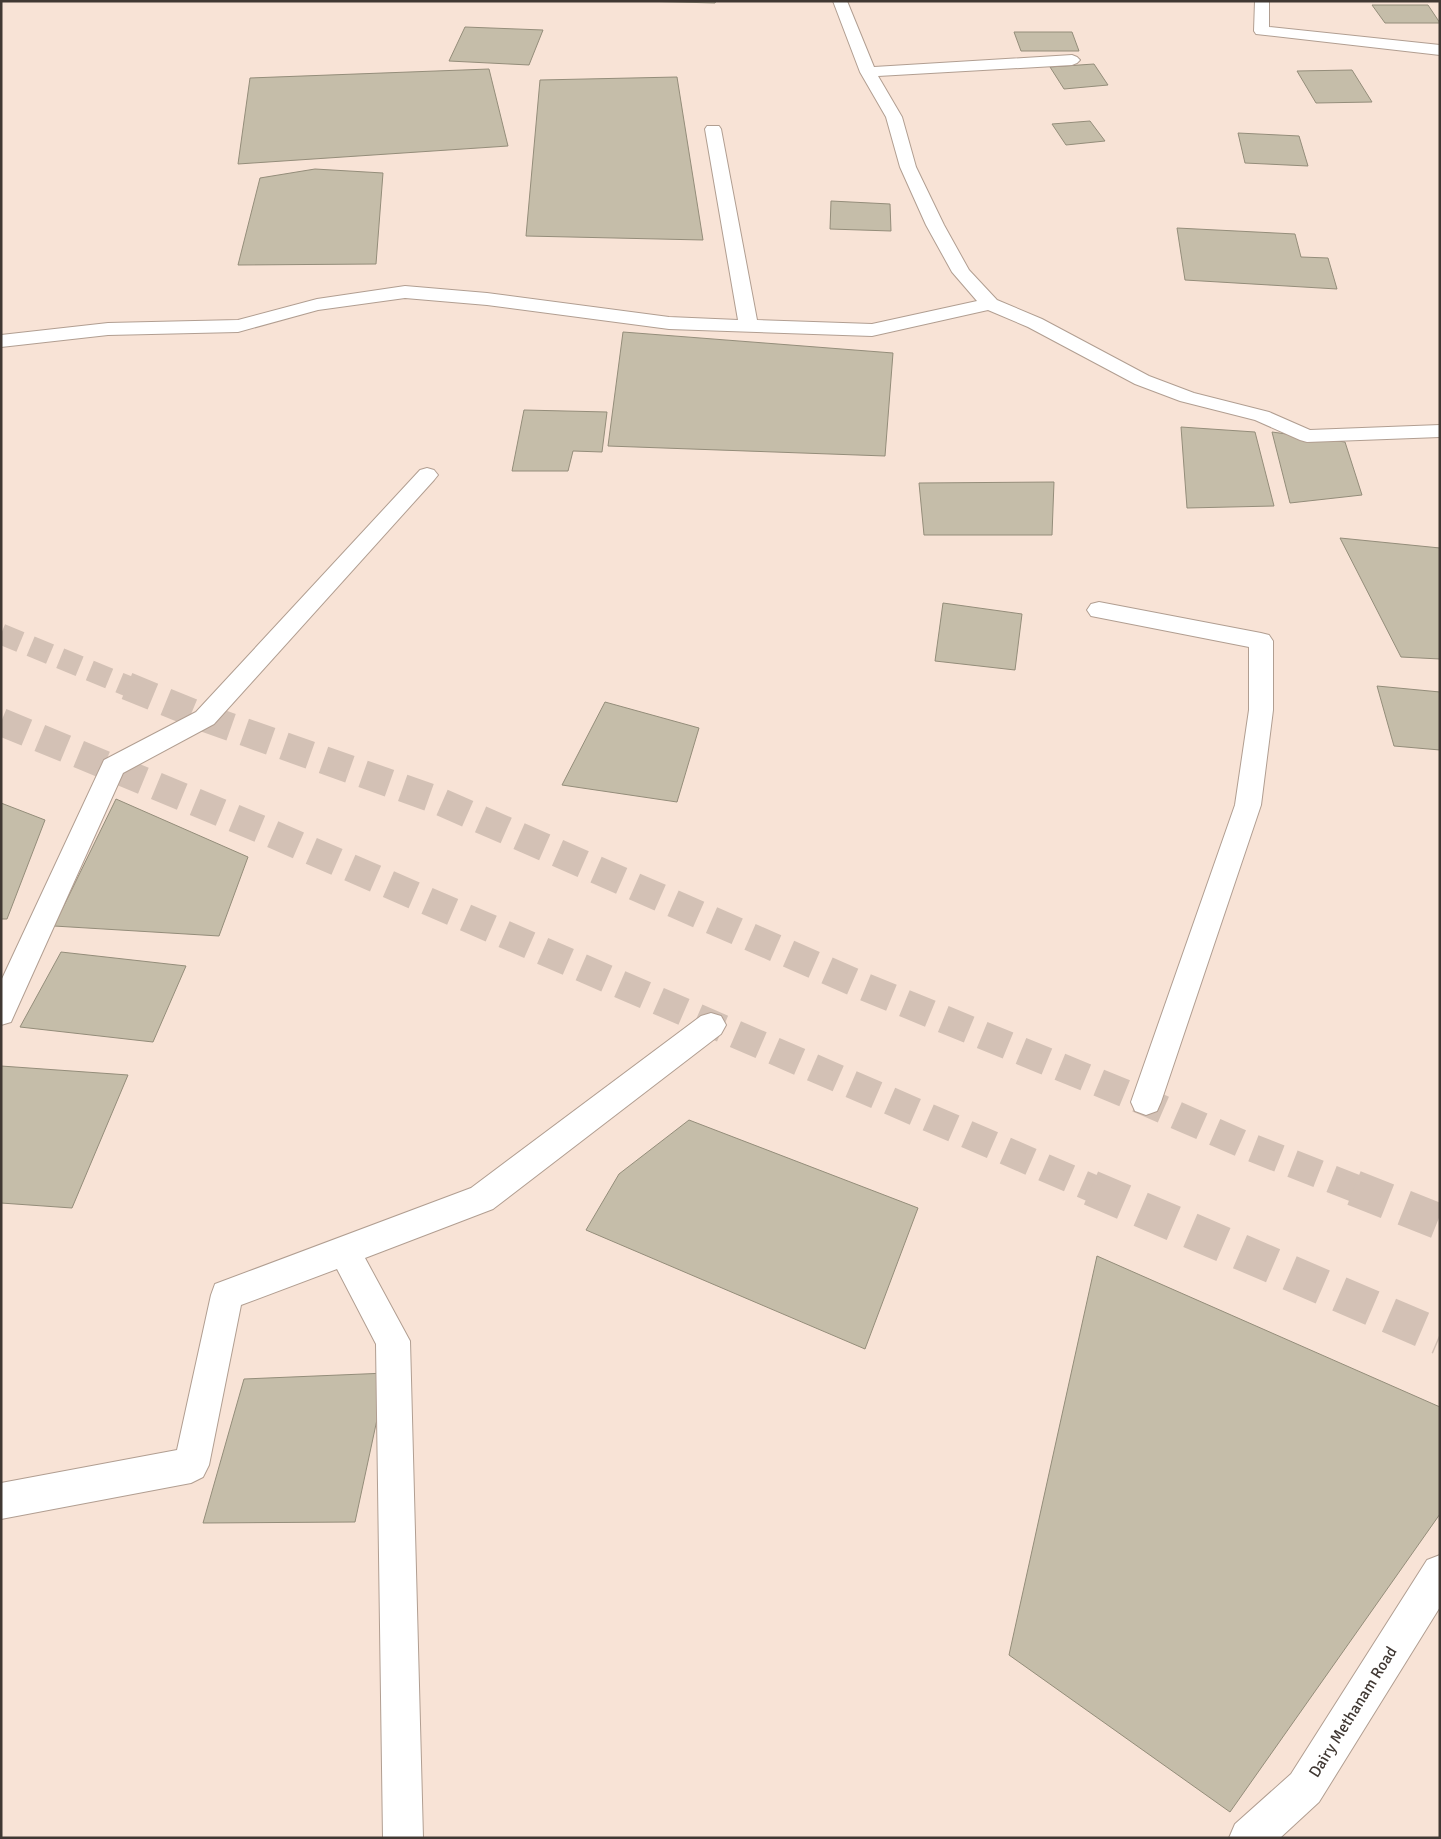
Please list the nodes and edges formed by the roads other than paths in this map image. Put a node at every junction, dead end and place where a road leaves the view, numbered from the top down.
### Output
1 (840, 1) edge
2 (1262, 1) edge
3 (1440, 50) edge
4 (1072, 60) dead end
5 (868, 72) junction
6 (713, 129) dead end
7 (990, 304) junction
8 (749, 326) junction
9 (1, 341) edge
10 (1440, 432) edge
11 (427, 475) dead end
12 (1099, 610) dead end
13 (1, 1013) edge
14 (711, 1024) dead end
15 (1146, 1102) dead end
16 (344, 1251) junction
17 (1, 1501) edge
18 (1440, 1573) edge
19 (403, 1838) edge
20 (1249, 1838) edge

1 - 5 street
2 - 3 street
4 - 5 street
5 - 7 street
6 - 8 street
7 - 8 street
7 - 10 street
8 - 9 street
11 - 13 street
12 - 15 street
14 - 16 street
16 - 17 street
16 - 19 street
18 - 20 street, Dairy Methanam Road

